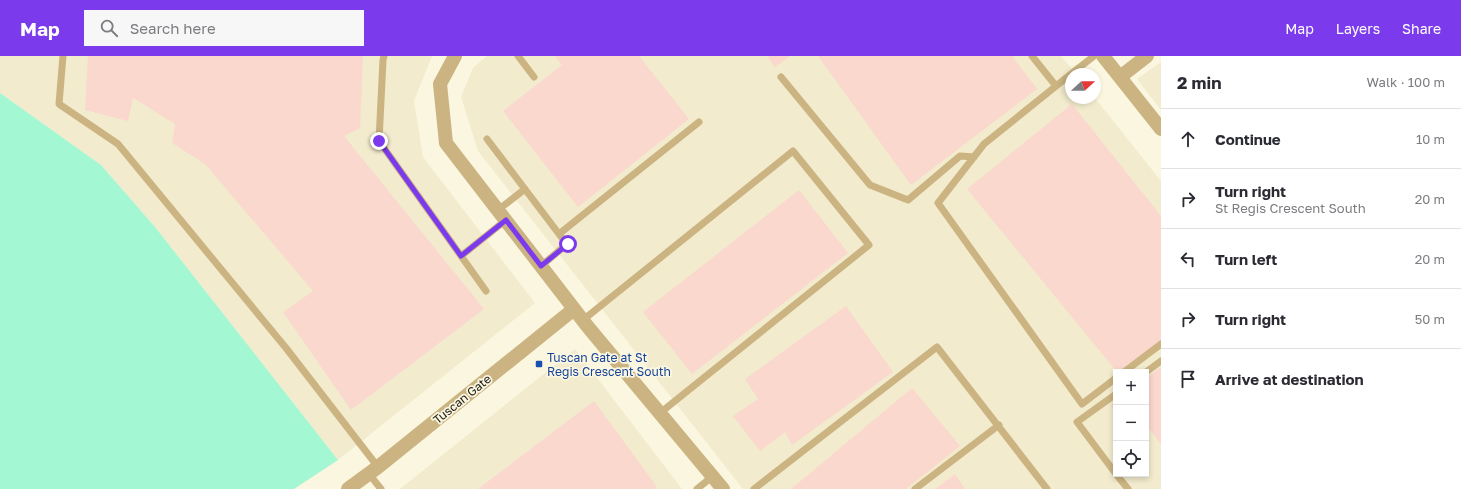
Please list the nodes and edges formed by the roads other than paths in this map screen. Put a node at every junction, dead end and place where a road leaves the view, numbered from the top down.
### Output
1 (63, 56) edge
2 (384, 56) edge
3 (455, 56) edge
4 (518, 56) edge
5 (1032, 56) edge
6 (1094, 56) edge
7 (1103, 56) edge
8 (1147, 56) edge
9 (1079, 68) edge
10 (534, 77) dead end
11 (781, 77) dead end
12 (1120, 77) junction
13 (1065, 79) edge
14 (1056, 86) junction
15 (699, 122) dead end
16 (1161, 129) edge
17 (488, 139) dead end
18 (974, 157) junction
19 (525, 189) junction
20 (502, 215) junction
21 (559, 234) junction
22 (461, 256) junction
23 (541, 266) junction
24 (486, 291) dead end
25 (579, 314) junction
26 (1161, 344) edge
27 (1161, 361) edge
28 (1128, 369) edge
29 (1149, 370) edge
30 (1113, 380) edge
31 (1113, 396) edge
32 (660, 413) junction
33 (999, 424) junction
34 (373, 470) junction
35 (1113, 470) edge
36 (713, 476) junction
37 (1118, 477) edge
38 (348, 489) edge
39 (381, 489) edge
40 (697, 489) edge
41 (723, 489) edge
42 (754, 489) edge
43 (915, 489) edge
44 (1047, 489) edge
45 (1128, 489) edge

1 - 34 lane
2 - 22 lane
3 - 20 street
4 - 10 lane
5 - 14 lane
6 - 9 lane
7 - 12 street
8 - 12 street
11 - 18 lane
12 - 16 street
13 - 14 lane
14 - 18 lane
15 - 21 lane
17 - 19 lane
18 - 30 lane
19 - 20 lane
19 - 21 lane
20 - 22 lane
20 - 23 street
21 - 23 lane
22 - 24 lane
23 - 25 street
25 - 32 street
25 - 32 lane
25 - 34 street, Tuscan Gate
26 - 28 lane
27 - 29 lane
31 - 35 lane
32 - 36 street
33 - 42 lane
33 - 43 lane
33 - 44 lane
34 - 38 street, Tuscan Gate
34 - 39 lane
36 - 40 lane
36 - 41 street
37 - 45 lane

